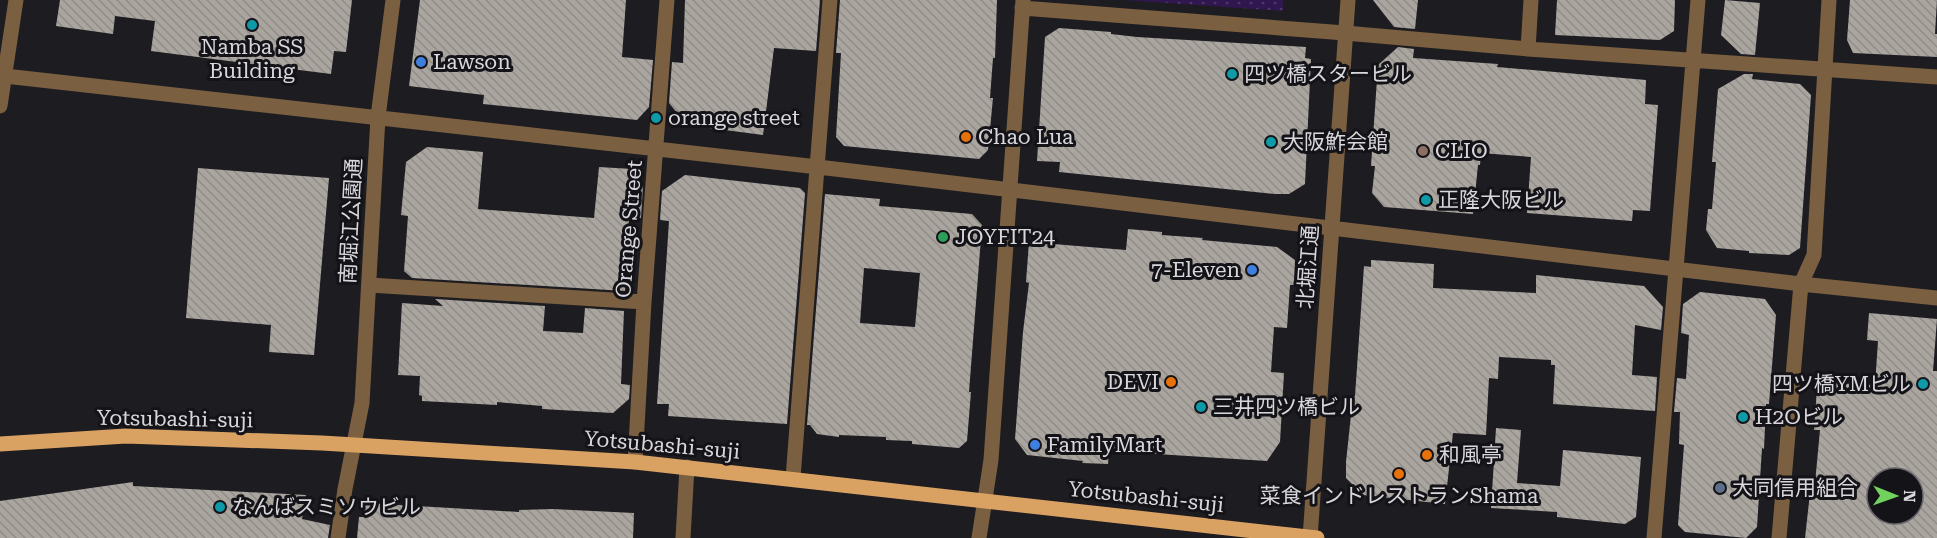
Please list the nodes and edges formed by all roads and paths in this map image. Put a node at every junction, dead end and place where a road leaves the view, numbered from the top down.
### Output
1 (16, 0) edge
2 (393, 0) edge
3 (667, 0) edge
4 (830, 0) edge
5 (1348, 0) edge
6 (1532, 0) edge
7 (1698, 0) edge
8 (1829, 0) edge
9 (1023, 4) edge
10 (1345, 33) junction
11 (1528, 49) junction
12 (1694, 60) junction
13 (1824, 69) junction
14 (5, 76) junction
15 (1937, 77) edge
16 (0, 106) edge
17 (378, 117) junction
18 (656, 149) junction
19 (818, 167) junction
20 (1009, 191) junction
21 (1332, 227) junction
22 (1677, 268) junction
23 (1802, 284) junction
24 (369, 285) junction
25 (1937, 298) edge
26 (644, 302) junction
27 (0, 444) edge
28 (354, 445) junction
29 (635, 462) junction
30 (687, 467) junction
31 (793, 478) junction
32 (985, 500) junction
33 (338, 538) edge
34 (683, 538) edge
35 (979, 538) edge
36 (1313, 538) edge
37 (1654, 538) edge
38 (1779, 538) edge

1 - 14 street
2 - 17 street, 南堀江公園通
3 - 18 street, Orange Street
4 - 19 street
5 - 10 street, 北堀江通
6 - 11 street
7 - 12 street
8 - 13 street
9 - 10 street
9 - 20 street
10 - 11 street
10 - 21 street, 北堀江通
11 - 12 street
12 - 13 street
12 - 22 street
13 - 15 street
13 - 23 street
14 - 16 street
14 - 17 street
17 - 18 street
17 - 24 street, 南堀江公園通
18 - 19 street
18 - 26 street, Orange Street
19 - 20 street
19 - 31 street
20 - 21 street
20 - 32 street
21 - 22 street
21 - 36 street, 北堀江通
22 - 23 street
22 - 37 street
23 - 25 street
23 - 38 street
24 - 26 street
24 - 28 street, 南堀江公園通
26 - 29 street, Orange Street
27 - 28 main road, Yotsubashi-suji
28 - 29 main road, Yotsubashi-suji
28 - 33 street, 南堀江公園通
29 - 30 main road, Yotsubashi-suji
30 - 31 main road, Yotsubashi-suji
30 - 34 street
31 - 32 main road, Yotsubashi-suji
32 - 35 street
32 - 36 main road, Yotsubashi-suji

